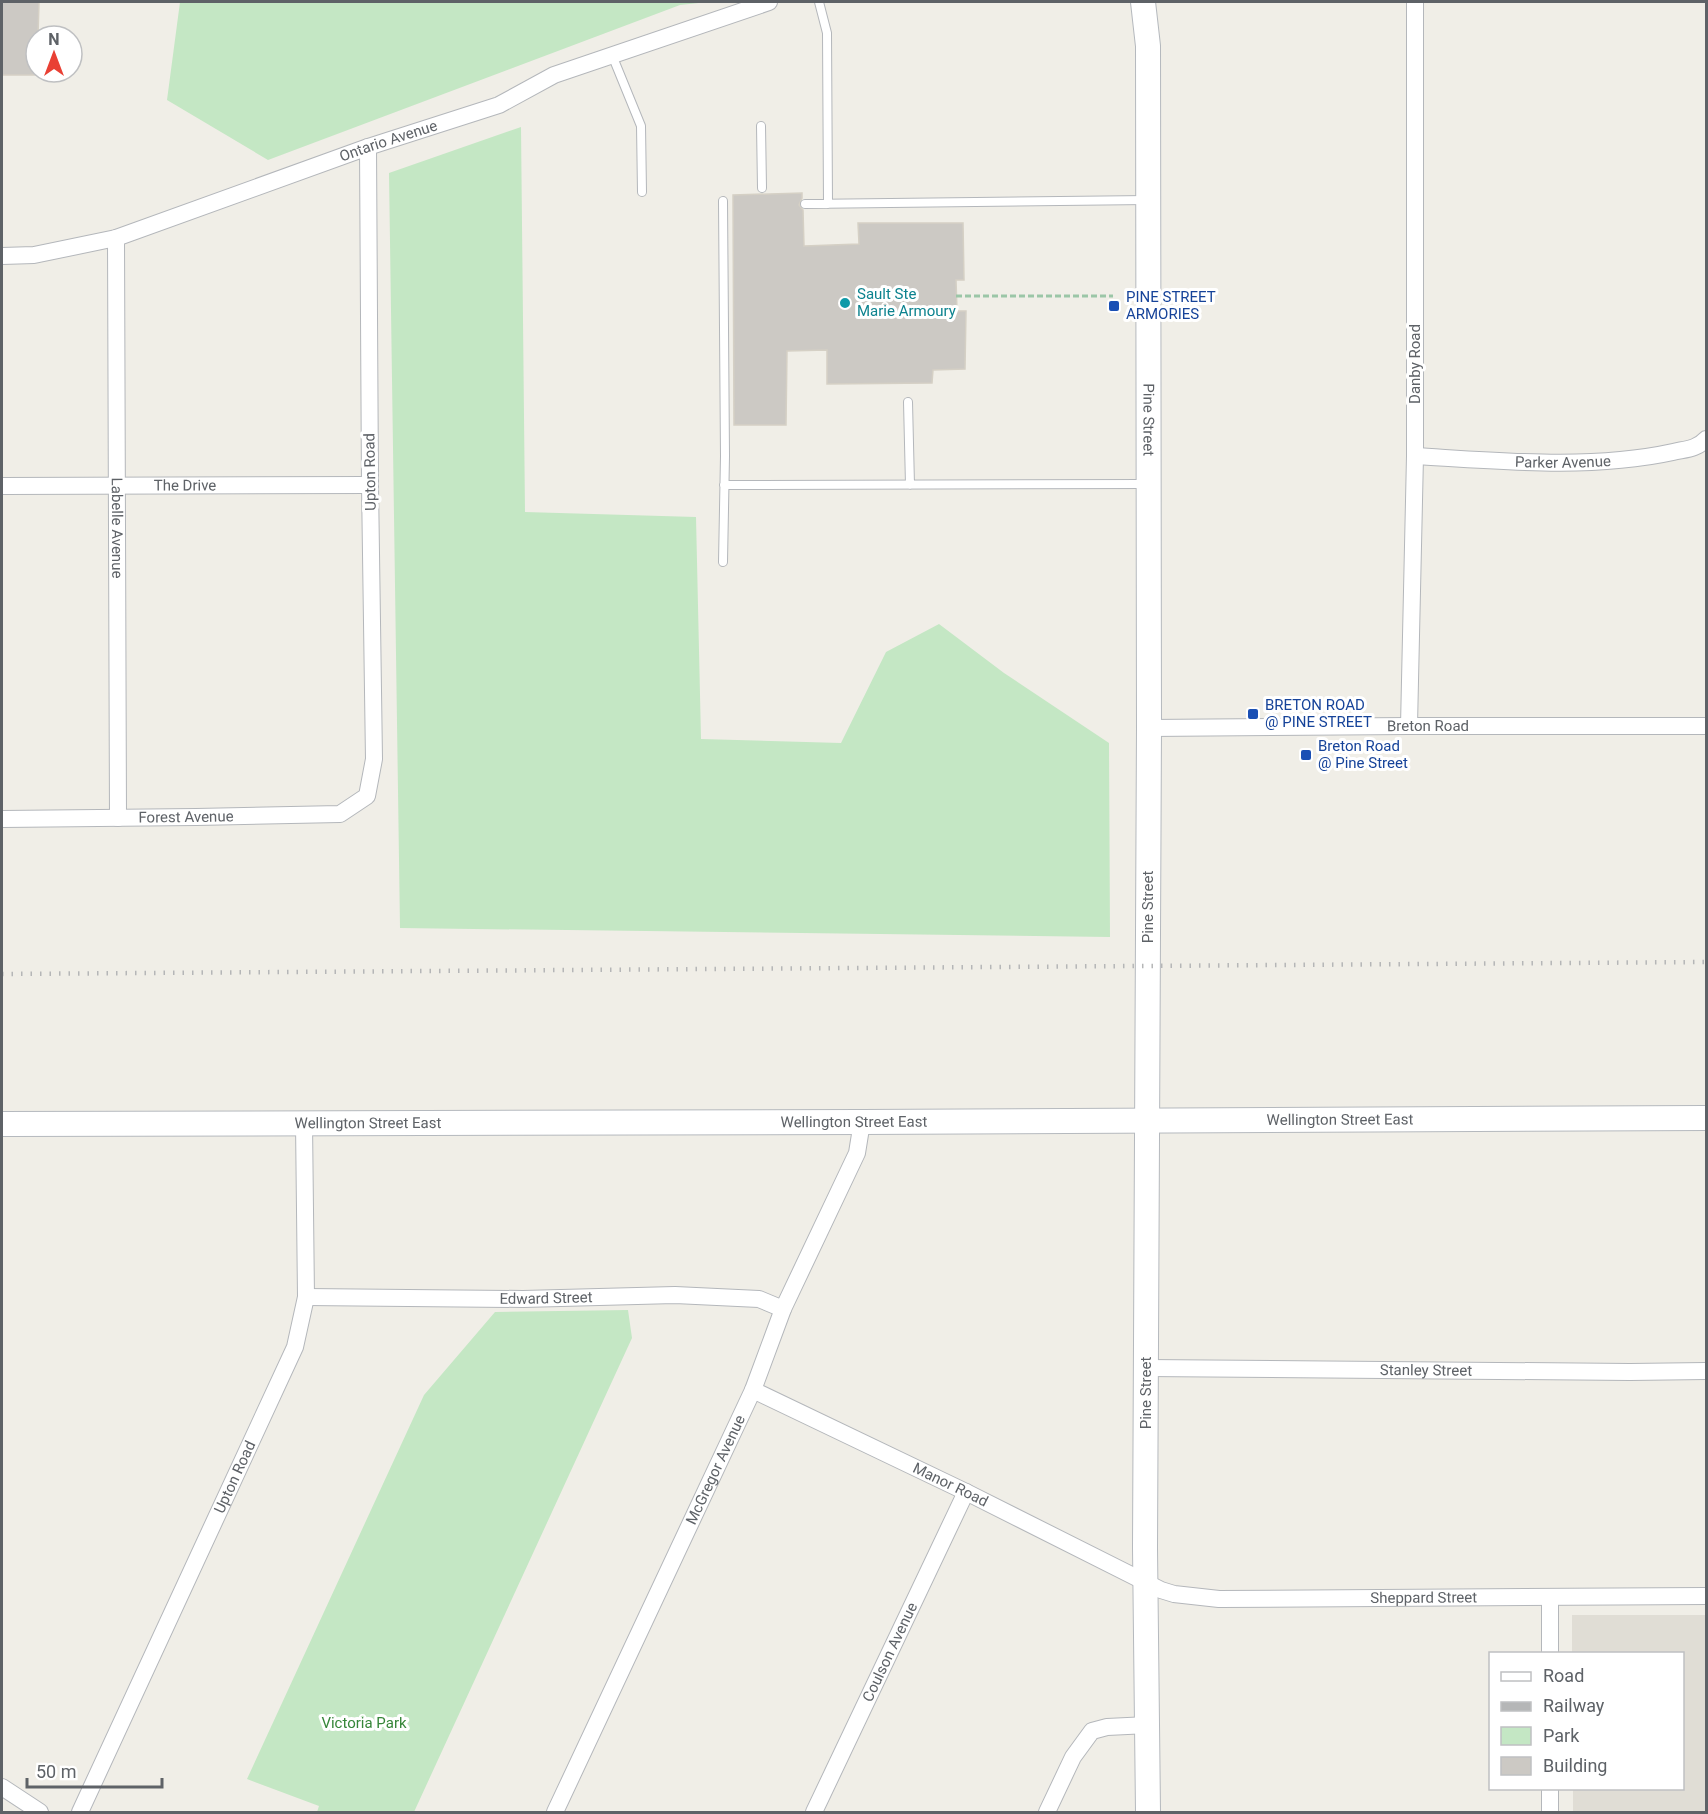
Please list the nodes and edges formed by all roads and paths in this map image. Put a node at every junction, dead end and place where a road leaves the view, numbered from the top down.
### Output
1 (769, 2) edge
2 (819, 2) edge
3 (1143, 2) edge
4 (1415, 2) edge
5 (612, 55) junction
6 (761, 126) dead end
7 (368, 147) junction
8 (762, 189) dead end
9 (642, 192) dead end
10 (1148, 200) junction
11 (723, 201) dead end
12 (805, 204) dead end
13 (828, 204) junction
14 (116, 238) junction
15 (2, 256) edge
16 (956, 296) dead end
17 (1113, 296) dead end
18 (908, 402) dead end
19 (1707, 440) edge
20 (1415, 456) junction
21 (1148, 484) junction
22 (116, 485) junction
23 (370, 485) junction
24 (724, 485) junction
25 (910, 485) junction
26 (2, 486) edge
27 (723, 562) dead end
28 (1409, 726) junction
29 (1707, 726) edge
30 (1149, 728) junction
31 (367, 796) joint
32 (118, 818) junction
33 (2, 819) edge
34 (1707, 1118) edge
35 (1146, 1120) junction
36 (862, 1122) junction
37 (304, 1123) junction
38 (2, 1124) edge
39 (306, 1297) junction
40 (783, 1309) junction
41 (1146, 1368) junction
42 (1707, 1371) edge
43 (753, 1390) junction
44 (966, 1492) junction
45 (1146, 1581) junction
46 (1707, 1596) edge
47 (1550, 1597) junction
48 (1550, 1652) edge
49 (1148, 1725) junction
50 (2, 1788) edge
51 (1550, 1790) edge
52 (40, 1812) edge
53 (80, 1812) edge
54 (555, 1812) edge
55 (814, 1812) edge
56 (1047, 1812) edge
57 (1148, 1812) edge
58 (1551, 1812) edge

1 - 5 street, Ontario Avenue
2 - 13 lane
3 - 10 street, Pine Street
4 - 20 street, Danby Road
5 - 7 street, Ontario Avenue
5 - 9 lane
6 - 8 lane
7 - 14 street, Ontario Avenue
7 - 23 street, Upton Road
10 - 13 lane
10 - 21 street, Pine Street
11 - 24 lane
12 - 13 lane
14 - 15 street, Ontario Avenue
14 - 22 street, Labelle Avenue
16 - 17 path
18 - 25 lane
19 - 20 street, Parker Avenue
20 - 28 street, Danby Road
21 - 25 lane
21 - 30 street, Pine Street
22 - 23 street, The Drive
22 - 26 street, The Drive
22 - 32 street, Labelle Avenue
23 - 31 street, Upton Road
24 - 25 lane
24 - 27 lane
28 - 29 street, Breton Road
28 - 30 street, Breton Road
30 - 35 street, Pine Street
31 - 32 street, Forest Avenue
32 - 33 street, Forest Avenue
34 - 35 street, Wellington Street East
35 - 36 street, Wellington Street East
35 - 41 street, Pine Street
36 - 37 street, Wellington Street East
36 - 40 street, McGregor Avenue
37 - 38 street, Wellington Street East
37 - 39 street, Upton Road
39 - 40 street, Edward Street
39 - 53 street, Upton Road
40 - 43 street, McGregor Avenue
41 - 42 street, Stanley Street
41 - 45 street, Pine Street
43 - 44 street, Manor Road
43 - 54 street, McGregor Avenue
44 - 45 street, Manor Road
44 - 55 street, Coulson Avenue
45 - 47 street, Sheppard Street
45 - 49 street, Pine Street
46 - 47 street, Sheppard Street
47 - 48 street
49 - 56 street
49 - 57 street, Pine Street
50 - 52 street
51 - 58 street

